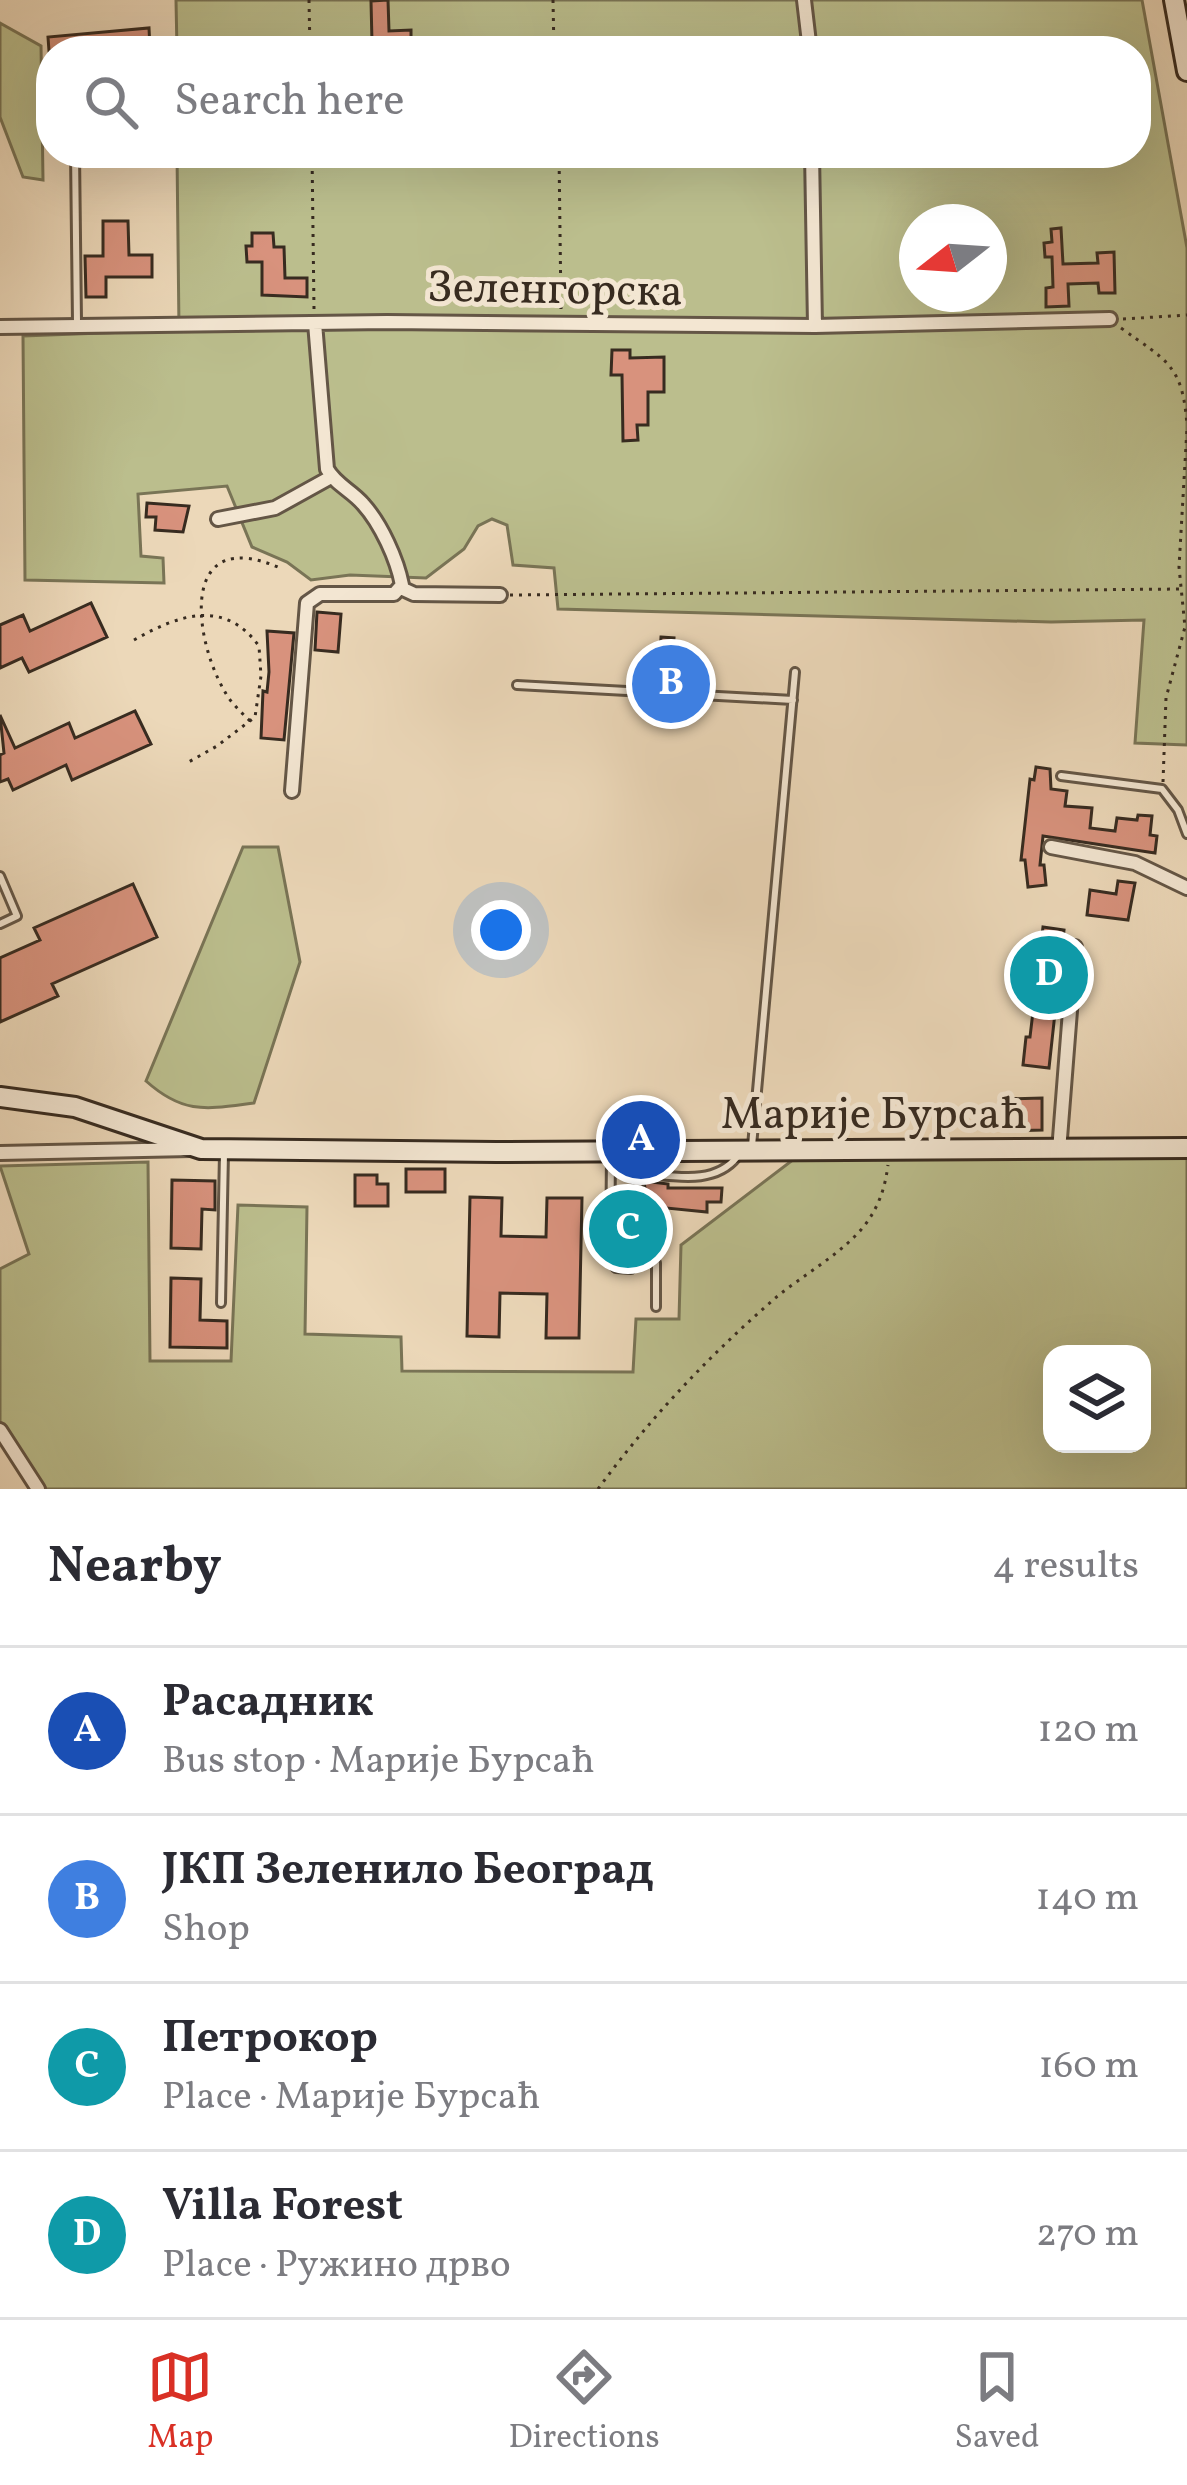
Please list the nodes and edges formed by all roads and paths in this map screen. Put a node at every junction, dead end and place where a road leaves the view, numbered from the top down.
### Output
1 (309, 0) edge
2 (553, 0) edge
3 (804, 0) edge
4 (1174, 0) edge
5 (310, 36) edge
6 (554, 36) edge
7 (808, 36) edge
8 (1187, 71) edge
9 (75, 168) edge
10 (312, 168) edge
11 (559, 168) edge
12 (812, 168) edge
13 (1187, 315) edge
14 (1110, 320) junction
15 (316, 322) junction
16 (561, 324) junction
17 (77, 326) junction
18 (815, 326) junction
19 (0, 327) edge
20 (1187, 427) edge
21 (331, 477) junction
22 (218, 519) dead end
23 (280, 568) dead end
24 (401, 588) junction
25 (1180, 589) junction
26 (500, 595) joint
27 (200, 613) junction
28 (134, 640) dead end
29 (795, 672) dead end
30 (517, 685) dead end
31 (793, 700) junction
32 (250, 721) junction
33 (187, 763) dead end
34 (1060, 776) dead end
35 (1162, 789) junction
36 (292, 791) dead end
37 (1187, 834) edge
38 (1051, 847) dead end
39 (0, 876) edge
40 (1187, 888) edge
41 (0, 924) edge
42 (1075, 947) dead end
43 (0, 1096) edge
44 (1187, 1148) edge
45 (201, 1149) junction
46 (224, 1150) junction
47 (747, 1150) junction
48 (889, 1150) junction
49 (618, 1151) junction
50 (1059, 1151) junction
51 (0, 1153) edge
52 (635, 1173) junction
53 (639, 1259) junction
54 (221, 1303) dead end
55 (656, 1307) dead end
56 (0, 1430) edge
57 (38, 1489) edge
58 (598, 1489) edge

1 - 5 path
2 - 6 path
3 - 7 street
4 - 8 street
9 - 17 lane
10 - 15 path
11 - 16 path
12 - 18 street
13 - 14 path
14 - 18 street, Зеленгорска
14 - 20 path
15 - 16 street, Зеленгорска
15 - 17 street, Зеленгорска
15 - 21 street
16 - 18 street, Зеленгорска
17 - 19 street, Зеленгорска
20 - 25 path
21 - 22 street
21 - 24 street
23 - 27 path
24 - 26 street
24 - 36 street
25 - 26 path
25 - 35 path
27 - 28 path
27 - 32 path
27 - 32 path
29 - 31 lane
30 - 31 lane
31 - 47 lane
32 - 33 path
34 - 35 lane
35 - 37 lane
38 - 40 street
39 - 41 lane
42 - 50 street
43 - 45 street, Марије Бурсаћ
44 - 50 street, Марије Бурсаћ
45 - 46 street, Марије Бурсаћ
45 - 51 street, Марије Бурсаћ
46 - 49 street, Марије Бурсаћ
46 - 54 lane
47 - 48 street, Марије Бурсаћ
47 - 49 street, Марије Бурсаћ
47 - 52 lane
48 - 50 street, Марије Бурсаћ
48 - 58 path
49 - 52 lane
49 - 53 lane
52 - 53 lane
53 - 55 lane
56 - 57 street

